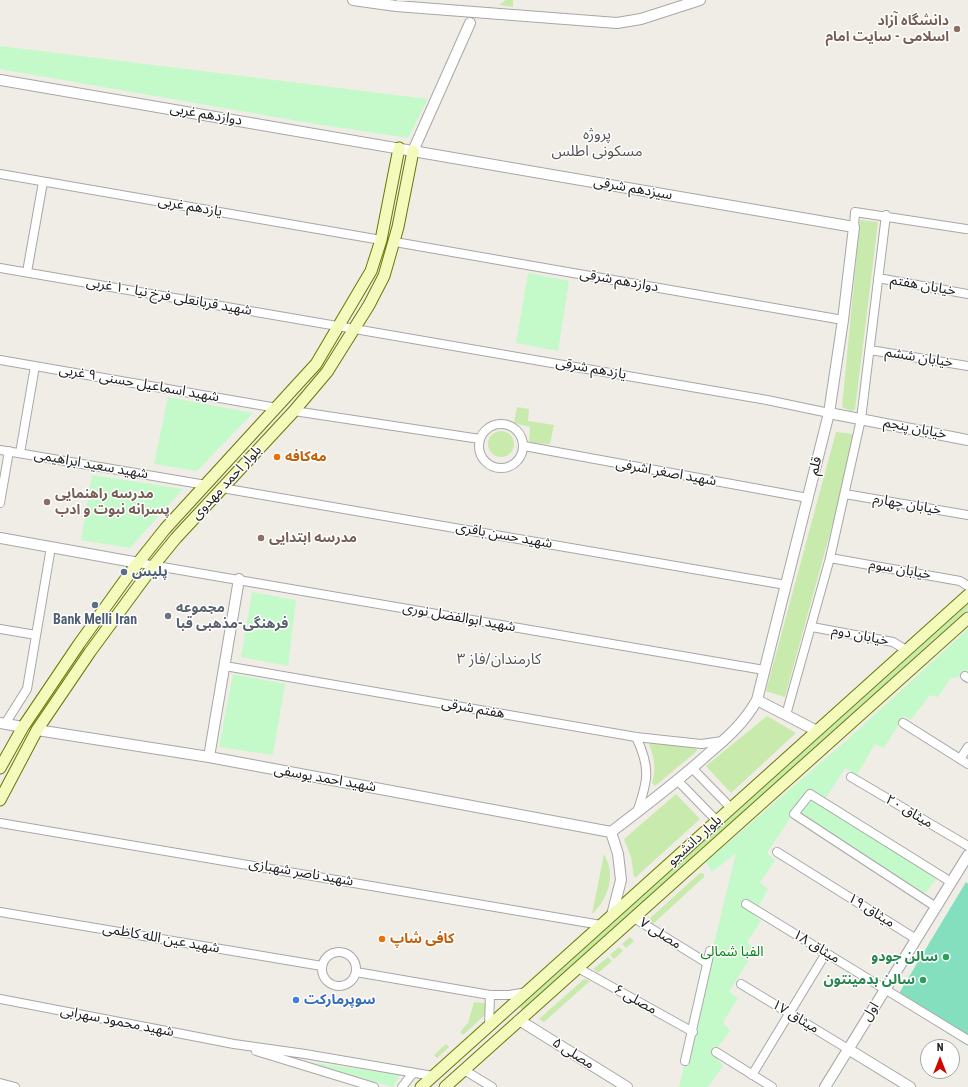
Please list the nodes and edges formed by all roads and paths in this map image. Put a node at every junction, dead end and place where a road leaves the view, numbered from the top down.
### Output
1 (353, 0) edge
2 (700, 0) edge
3 (470, 23) dead end
4 (0, 80) edge
5 (399, 148) junction
6 (413, 150) junction
7 (0, 174) edge
8 (43, 182) junction
9 (886, 216) junction
10 (854, 228) junction
11 (966, 229) dead end
12 (381, 240) junction
13 (395, 242) junction
14 (0, 268) edge
15 (27, 272) junction
16 (878, 278) junction
17 (968, 294) edge
18 (843, 320) junction
19 (338, 326) junction
20 (353, 328) junction
21 (870, 350) junction
22 (0, 360) edge
23 (35, 366) junction
24 (968, 366) edge
25 (277, 408) junction
26 (294, 411) junction
27 (829, 413) junction
28 (861, 419) junction
29 (480, 440) junction
30 (968, 440) edge
31 (524, 446) junction
32 (0, 450) edge
33 (10, 451) junction
34 (20, 453) junction
35 (206, 485) junction
36 (222, 488) junction
37 (845, 494) junction
38 (808, 498) junction
39 (0, 503) edge
40 (968, 515) edge
41 (0, 538) edge
42 (50, 547) junction
43 (830, 558) junction
44 (138, 563) junction
45 (154, 565) junction
46 (239, 579) junction
47 (786, 585) junction
48 (968, 586) edge
49 (968, 595) edge
50 (968, 618) edge
51 (812, 627) junction
52 (0, 629) edge
53 (36, 635) junction
54 (906, 650) junction
55 (224, 666) junction
56 (764, 670) junction
57 (757, 700) junction
58 (786, 715) junction
59 (903, 723) dead end
60 (3, 724) edge
61 (22, 727) junction
62 (38, 730) junction
63 (817, 731) junction
64 (636, 737) junction
65 (723, 741) junction
66 (968, 748) edge
67 (209, 757) junction
68 (960, 759) junction
69 (968, 764) edge
70 (0, 768) edge
71 (692, 768) junction
72 (851, 777) dead end
73 (678, 781) junction
74 (0, 800) edge
75 (731, 808) junction
76 (637, 812) junction
77 (717, 821) junction
78 (0, 823) edge
79 (611, 832) junction
80 (968, 846) edge
81 (777, 852) dead end
82 (968, 855) edge
83 (951, 882) junction
84 (746, 904) dead end
85 (936, 907) junction
86 (0, 912) edge
87 (612, 915) junction
88 (634, 918) junction
89 (601, 925) junction
90 (916, 939) junction
91 (710, 951) dead end
92 (826, 953) junction
93 (707, 963) junction
94 (322, 966) junction
95 (578, 968) junction
96 (356, 972) junction
97 (741, 984) dead end
98 (886, 989) junction
99 (527, 992) junction
100 (490, 995) junction
101 (0, 999) edge
102 (507, 1011) junction
103 (790, 1014) junction
104 (519, 1020) junction
105 (489, 1026) junction
106 (693, 1032) junction
107 (968, 1040) edge
108 (234, 1044) junction
109 (848, 1049) junction
110 (716, 1052) dead end
111 (305, 1054) junction
112 (685, 1061) dead end
113 (302, 1066) junction
114 (464, 1070) junction
115 (413, 1073) junction
116 (752, 1075) junction
117 (433, 1076) junction
118 (0, 1083) edge
119 (15, 1087) edge
120 (374, 1087) edge
121 (402, 1087) edge
122 (421, 1087) edge
123 (445, 1087) edge
124 (492, 1087) edge
125 (627, 1087) edge
126 (772, 1087) edge
127 (825, 1087) edge
128 (910, 1087) edge

1 - 2 street
3 - 6 street
4 - 5 street, دوازدهم غربی
5 - 6 street, دوازدهم غربی
5 - 12 main road, بلوار احمد مهدوی
6 - 10 street, سیزدهم شرقی
6 - 13 main road, بلوار احمد مهدوی
7 - 8 street, یازدهم غربی
8 - 12 street, یازدهم غربی
8 - 15 street
9 - 10 street
9 - 11 street
9 - 16 street
10 - 18 street, قلم
12 - 19 main road, بلوار احمد مهدوی
13 - 18 street, دوازدهم شرقی
13 - 20 main road, بلوار احمد مهدوی
14 - 15 street, شهید قربانعلی فرخ نیا ۱۰ غربی
15 - 19 street, شهید قربانعلی فرخ نیا ۱۰ غربی
16 - 17 street, خیابان هفتم
16 - 21 street
18 - 27 street, قلم
19 - 20 street, شهید قربانعلی فرخ نیا ۱۰ غربی
19 - 25 main road, بلوار احمد مهدوی
20 - 26 main road, بلوار احمد مهدوی
20 - 27 street, یازدهم شرقی
21 - 24 street, خیابان ششم
21 - 28 street
22 - 23 street, شهید اسماعیل حسنی ۹ غربی
23 - 25 street, شهید اسماعیل حسنی ۹ غربی
23 - 34 street
25 - 35 main road, بلوار احمد مهدوی
26 - 29 street
26 - 36 main road, بلوار احمد مهدوی
27 - 28 street, خیابان پنجم
27 - 38 street, قلم
28 - 30 street, خیابان پنجم
28 - 37 street
29 - 31 street
29 - 31 street
31 - 38 street, شهید اصغر اشرفی
32 - 33 street, شهید سعید ابراهیمی
33 - 34 street, شهید سعید ابراهیمی
33 - 39 street
34 - 35 street, شهید سعید ابراهیمی
35 - 44 main road, بلوار احمد مهدوی
36 - 45 main road, بلوار احمد مهدوی
36 - 47 street, شهید حسن باقری
37 - 40 street, خیابان چهارم
37 - 43 street
38 - 47 street, قلم
41 - 42 street
42 - 44 street
42 - 53 street
43 - 48 street, خیابان سوم
43 - 51 street
44 - 45 street, شهید ابوالفضل نوری
44 - 61 main road, بلوار احمد مهدوی
45 - 46 street, شهید ابوالفضل نوری
45 - 62 main road, بلوار احمد مهدوی
46 - 55 street
46 - 56 street, شهید ابوالفضل نوری
47 - 56 street, قلم
49 - 54 main road, بلوار دانشجو
50 - 88 main road, بلوار دانشجو
51 - 54 street, خیابان دوم
51 - 58 street
52 - 53 street
53 - 60 street
54 - 63 main road, بلوار دانشجو
55 - 64 street, هفتم شرقی
55 - 67 street
56 - 57 street, قلم
57 - 58 street
57 - 65 street, قلم
58 - 63 street
59 - 68 street
60 - 61 street
61 - 62 main road
61 - 70 main road, بلوار احمد مهدوی
62 - 67 street, شهید احمد یوسفی
62 - 74 main road, بلوار احمد مهدوی
63 - 75 main road, بلوار دانشجو
64 - 65 street, هفتم شرقی
64 - 76 street
65 - 71 street, قلم
66 - 68 street
67 - 79 street, شهید احمد یوسفی
68 - 69 street
71 - 73 street, قلم
71 - 75 street
72 - 80 street, میثاق ۲۰
73 - 76 street, قلم
73 - 77 street
75 - 77 main road, بلوار دانشجو
76 - 79 street, قلم
77 - 87 main road, بلوار دانشجو
78 - 89 street, شهید ناصر شهبازی
79 - 87 street
81 - 90 street, میثاق ۱۹
82 - 83 street, اول
83 - 85 street, اول
83 - 85 street
84 - 92 street, میثاق ۱۸
85 - 90 street, اول
86 - 94 street, شهید عین الله کاظمی
87 - 89 main road, بلوار دانشجو
88 - 93 street, مصلی ۷
88 - 95 main road, بلوار دانشجو
89 - 99 main road, بلوار دانشجو
90 - 98 street, اول
91 - 93 street
92 - 98 street, میثاق ۱۸
92 - 103 street
93 - 106 street
94 - 96 street
94 - 96 street
95 - 104 main road, بلوار دانشجو
95 - 106 street, مصلی ۶
96 - 100 street
97 - 103 street, میثاق ۱۷
98 - 107 street, میثاق ۱۸
98 - 109 street, اول
99 - 100 street
99 - 102 main road, بلوار دانشجو
100 - 105 street
101 - 108 street, شهید محمود سهرابی
102 - 104 main road
102 - 105 main road, بلوار دانشجو
103 - 109 street, میثاق ۱۷
103 - 116 street
104 - 114 main road, بلوار دانشجو
104 - 125 street, مصلی ۵
105 - 117 main road, بلوار دانشجو
106 - 112 street
108 - 111 street, شهید محمود سهرابی
108 - 113 street, شهید محمود سهرابی
109 - 127 street, اول
109 - 128 street
110 - 116 street
111 - 113 street
111 - 115 street, شهید محمود سهرابی
113 - 120 street, شهید محمود سهرابی
114 - 123 main road, بلوار دانشجو
114 - 124 street
115 - 117 street, شهید محمود سهرابی
115 - 121 street
116 - 126 street
117 - 122 main road, بلوار دانشجو
118 - 119 street

